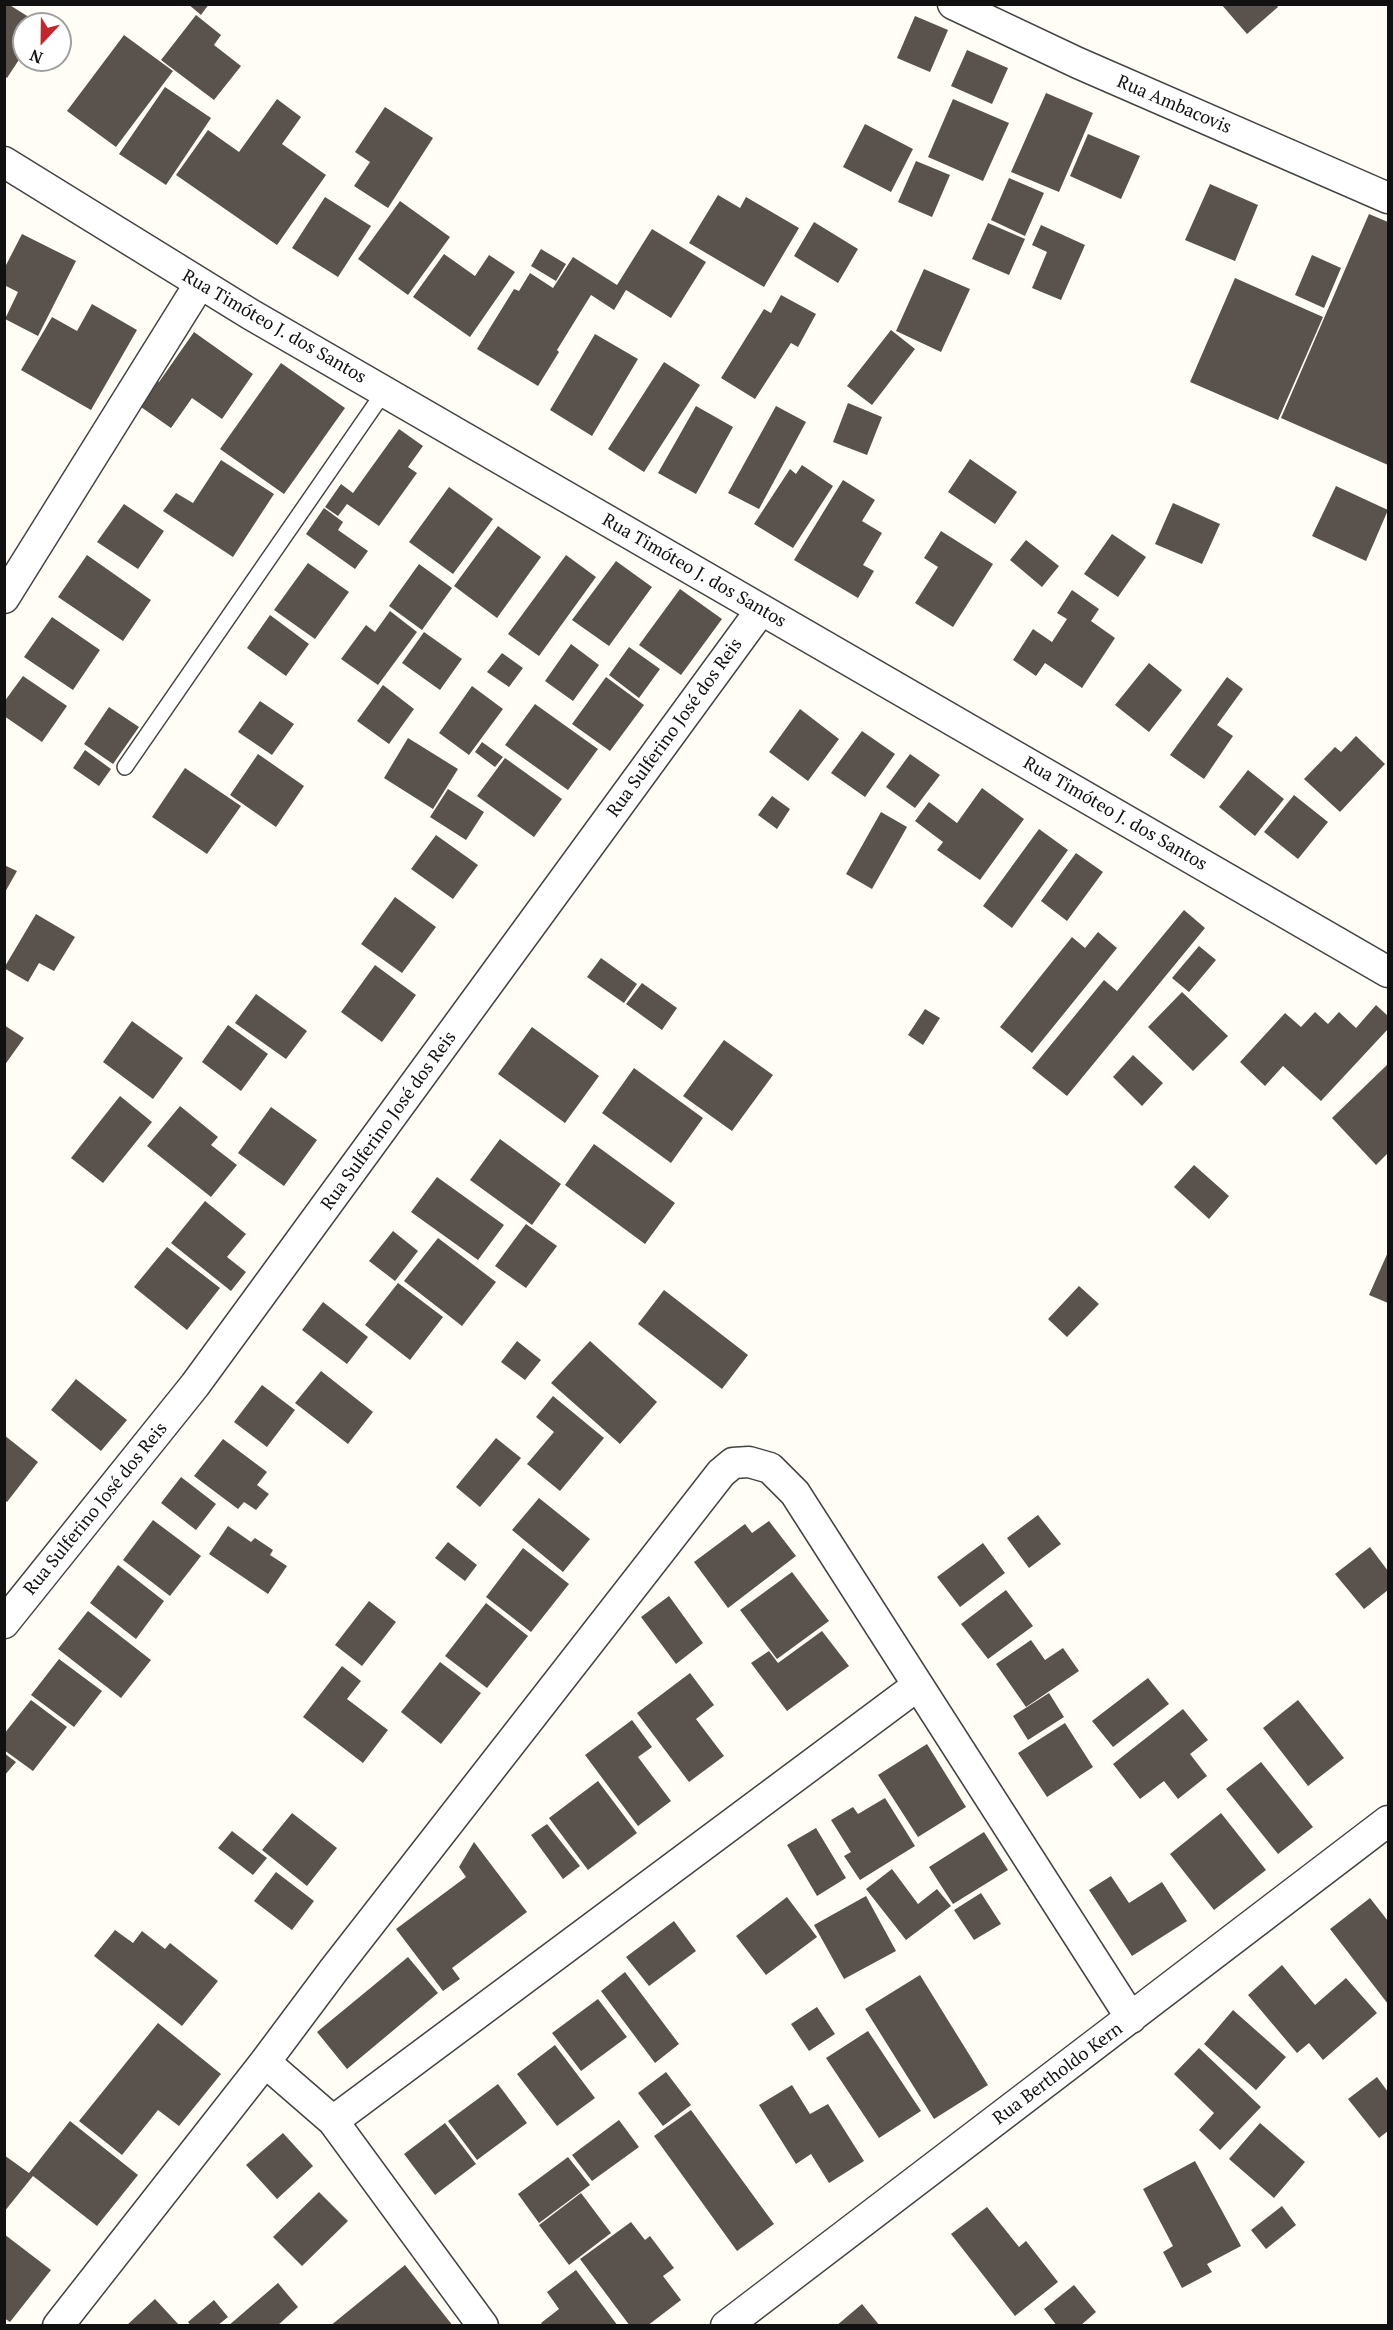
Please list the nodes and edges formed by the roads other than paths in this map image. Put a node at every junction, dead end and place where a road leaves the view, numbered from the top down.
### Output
1 (957, 7) edge
2 (4, 162) edge
3 (1389, 198) edge
4 (199, 285) junction
5 (384, 392) junction
6 (4, 598) edge
7 (761, 610) junction
8 (125, 767) dead end
9 (1389, 972) edge
10 (4, 1623) edge
11 (917, 1686) junction
12 (1389, 1821) edge
13 (1131, 2018) junction
14 (266, 2062) junction
15 (333, 2121) junction
16 (58, 2325) edge
17 (483, 2325) edge
18 (726, 2325) edge

1 - 3 street, Rua Ambacovis
2 - 4 street, Rua Timóteo J. dos Santos
4 - 5 street, Rua Timóteo J. dos Santos
4 - 6 street
5 - 7 street, Rua Timóteo J. dos Santos
5 - 8 lane
7 - 9 street, Rua Timóteo J. dos Santos
7 - 10 street, Rua Sulferino José dos Reis
11 - 13 street
11 - 14 street
11 - 15 street
12 - 13 street, Rua Bertholdo Kern
13 - 18 street, Rua Bertholdo Kern
14 - 15 street
14 - 16 street
15 - 17 street

